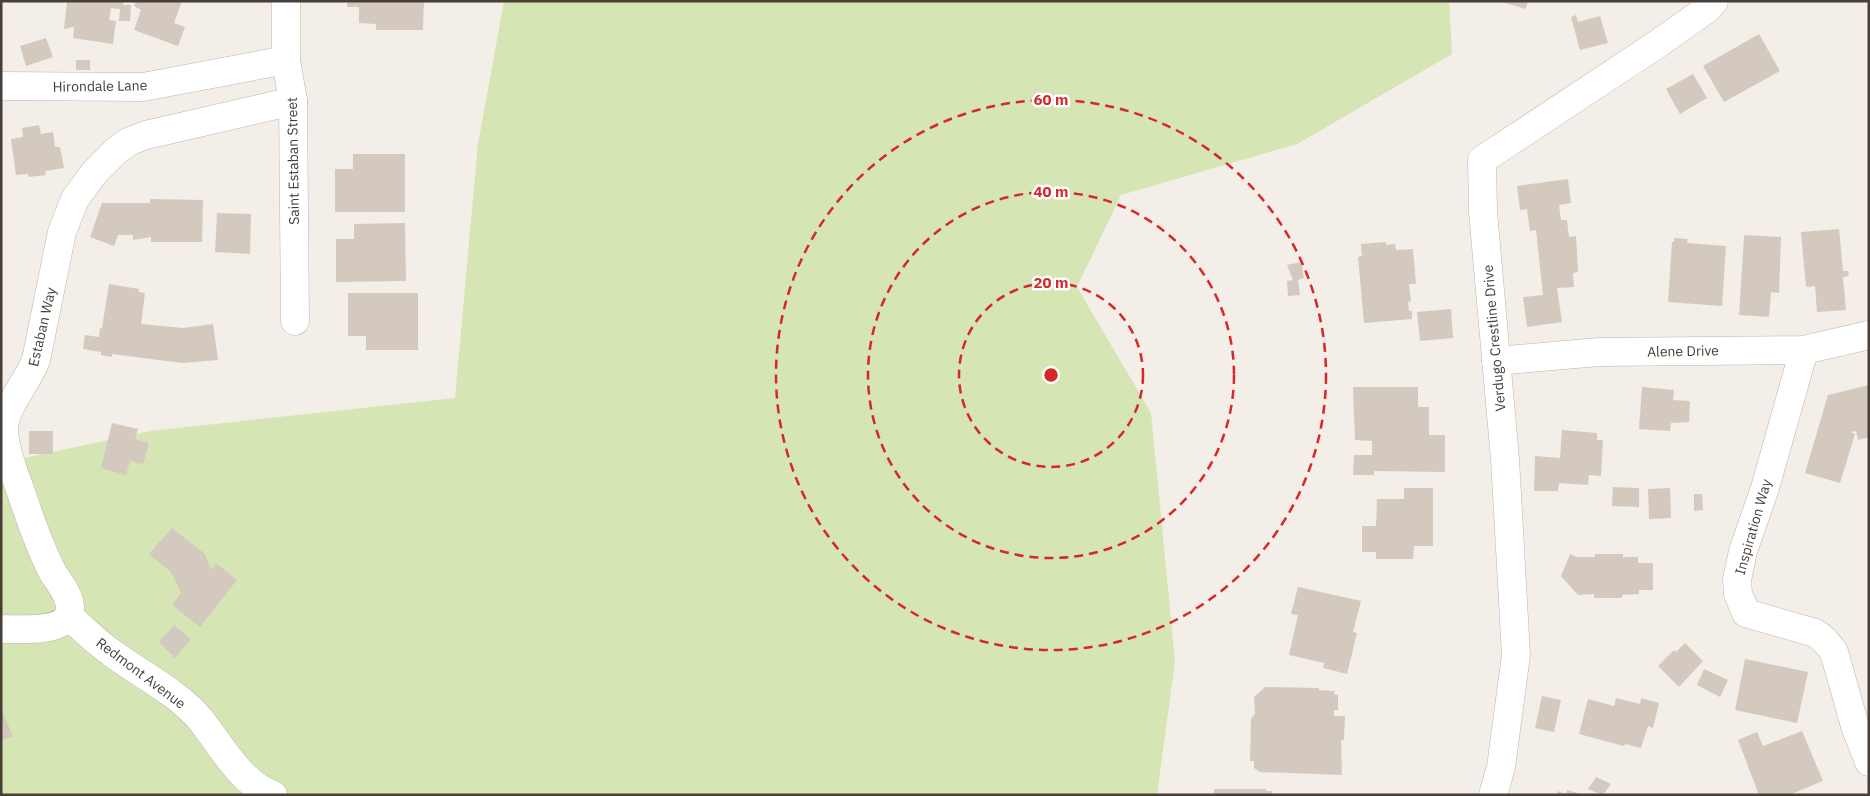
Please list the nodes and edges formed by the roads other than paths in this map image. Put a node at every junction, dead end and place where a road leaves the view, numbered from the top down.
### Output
1 (286, 1) edge
2 (1714, 1) edge
3 (286, 60) junction
4 (1, 86) edge
5 (293, 101) junction
6 (295, 321) dead end
7 (1869, 335) edge
8 (1804, 350) junction
9 (1496, 361) junction
10 (3, 431) edge
11 (68, 616) junction
12 (1, 628) edge
13 (1869, 762) edge
14 (273, 795) edge
15 (1493, 795) edge

1 - 3 street, Saint Estaban Street
2 - 9 street, Verdugo Crestline Drive
3 - 4 street, Hirondale Lane
3 - 5 street, Saint Estaban Street
5 - 6 street, Saint Estaban Street
5 - 10 street, Estaban Way
7 - 8 street, Alene Drive
8 - 9 street, Alene Drive
8 - 13 street, Inspiration Way
9 - 15 street, Verdugo Crestline Drive
10 - 11 street, Estaban Way
11 - 12 street
11 - 14 street, Redmont Avenue

